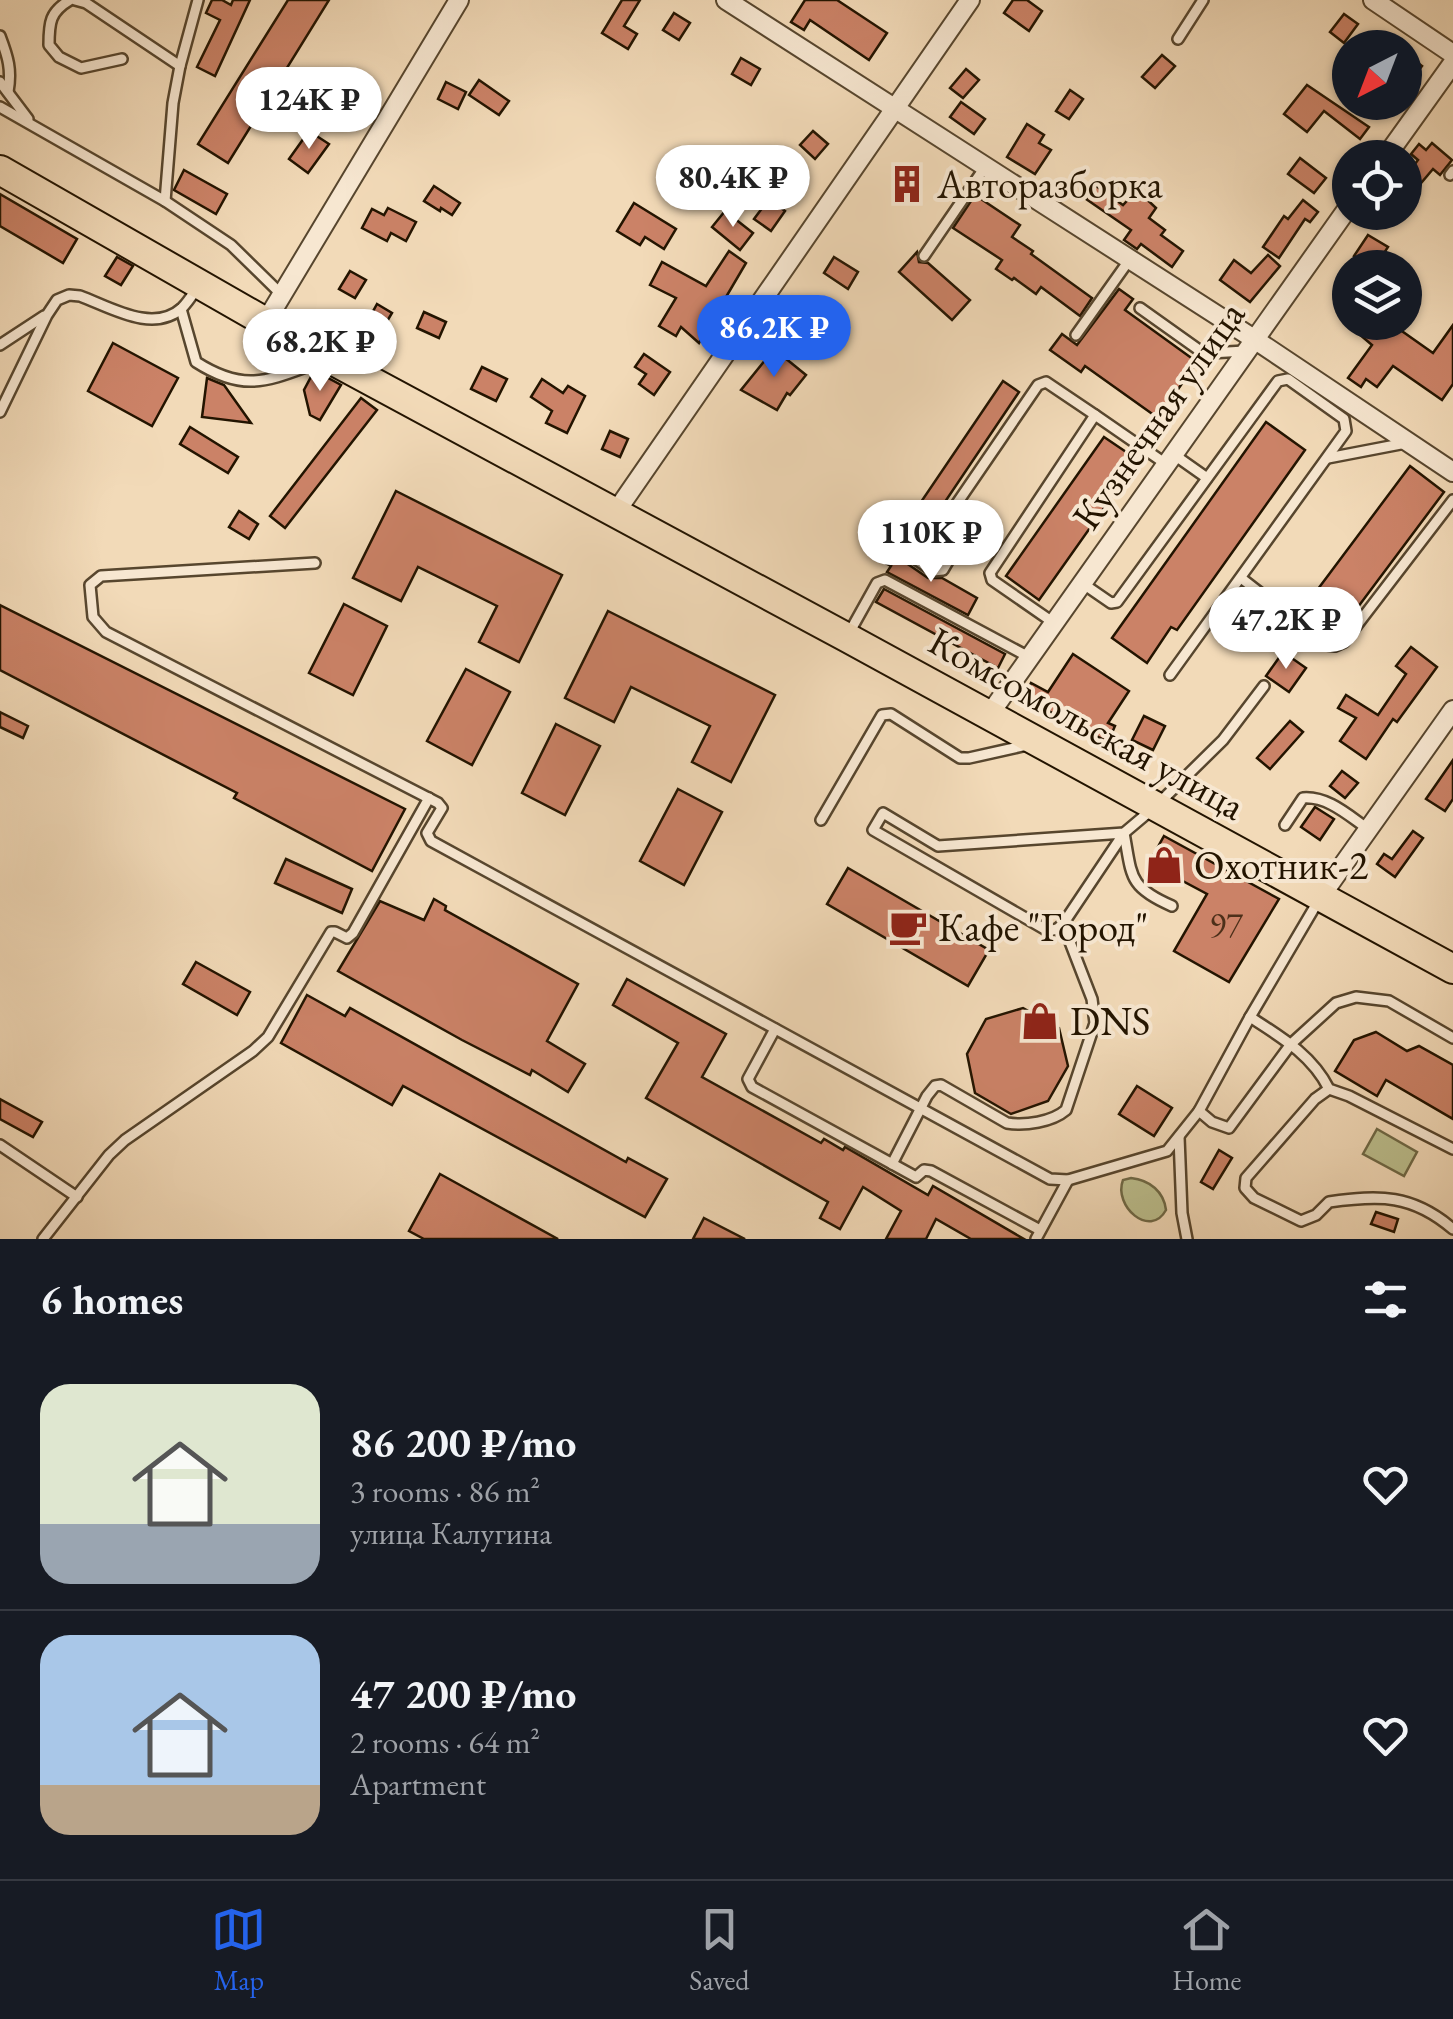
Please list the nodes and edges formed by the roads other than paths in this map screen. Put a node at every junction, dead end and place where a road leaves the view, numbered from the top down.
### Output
1 (72, 0) edge
2 (198, 0) edge
3 (459, 0) edge
4 (726, 0) edge
5 (970, 0) edge
6 (1203, 0) edge
7 (1373, 0) edge
8 (0, 36) edge
9 (1178, 39) dead end
10 (1453, 54) edge
11 (122, 58) dead end
12 (1453, 63) edge
13 (180, 66) junction
14 (0, 82) edge
15 (8, 92) junction
16 (0, 107) edge
17 (895, 107) junction
18 (32, 126) junction
19 (1397, 140) edge
20 (985, 167) junction
21 (0, 170) edge
22 (165, 201) junction
23 (1333, 230) edge
24 (924, 256) dead end
25 (1130, 259) junction
26 (199, 286) junction
27 (282, 294) junction
28 (181, 308) junction
29 (1140, 308) dead end
30 (46, 315) junction
31 (265, 322) junction
32 (1076, 336) dead end
33 (0, 345) edge
34 (1249, 345) junction
35 (330, 359) junction
36 (0, 412) edge
37 (1095, 415) junction
38 (1408, 442) junction
39 (1326, 458) junction
40 (1169, 459) junction
41 (1453, 472) edge
42 (1208, 478) junction
43 (1453, 500) edge
44 (615, 514) junction
45 (900, 549) dead end
46 (315, 562) dead end
47 (1240, 578) junction
48 (1082, 583) junction
49 (1054, 623) junction
50 (846, 637) junction
51 (1030, 658) junction
52 (1170, 675) dead end
53 (1264, 686) dead end
54 (1453, 710) edge
55 (989, 715) junction
56 (1040, 742) junction
57 (430, 798) junction
58 (1156, 806) junction
59 (821, 820) dead end
60 (1285, 825) dead end
61 (1368, 829) junction
62 (1124, 833) junction
63 (1321, 896) junction
64 (1172, 906) dead end
65 (1063, 924) junction
66 (1453, 969) edge
67 (1250, 1017) junction
68 (775, 1029) junction
69 (1453, 1038) edge
70 (1291, 1044) junction
71 (1329, 1089) junction
72 (921, 1109) junction
73 (1199, 1111) junction
74 (1179, 1137) junction
75 (0, 1145) edge
76 (1453, 1149) edge
77 (892, 1164) junction
78 (1068, 1180) junction
79 (77, 1197) junction
80 (1453, 1229) edge
81 (1038, 1235) edge
82 (44, 1239) edge
83 (1187, 1239) edge

1 - 11 lane
1 - 13 lane
2 - 13 lane
3 - 27 street
4 - 17 street
5 - 17 street
6 - 9 lane
7 - 10 street
8 - 15 lane
12 - 19 street
13 - 22 lane
14 - 15 lane
15 - 18 lane
16 - 18 lane
17 - 20 street
17 - 44 street
18 - 22 lane
20 - 24 lane
20 - 25 street
21 - 26 main road, Комсомольская улица
22 - 27 lane
23 - 34 street, Кузнечная улица
25 - 32 lane
25 - 34 street
26 - 28 lane
26 - 31 main road, Комсомольская улица
27 - 31 street
28 - 30 lane
28 - 35 lane
29 - 34 lane
30 - 33 lane
30 - 36 lane
31 - 35 main road, Комсомольская улица
34 - 38 street
34 - 40 street, Кузнечная улица
35 - 44 main road, Комсомольская улица
37 - 40 lane
37 - 45 lane
37 - 49 lane
38 - 39 lane
38 - 41 street
39 - 42 lane
39 - 47 lane
40 - 42 lane
40 - 48 street, Кузнечная улица
42 - 48 lane
43 - 47 lane
44 - 50 main road, Комсомольская улица
46 - 57 lane
47 - 52 lane
48 - 49 street, Кузнечная улица
49 - 51 street, Кузнечная улица
50 - 51 lane
50 - 55 main road, Комсомольская улица
51 - 55 street, Кузнечная улица
53 - 58 lane
54 - 61 street
55 - 56 main road, Комсомольская улица
56 - 58 main road, Комсомольская улица
56 - 59 lane
57 - 68 lane
57 - 79 lane
58 - 62 lane
58 - 63 main road, Комсомольская улица
60 - 61 lane
61 - 63 street
62 - 64 lane
62 - 65 lane
62 - 65 lane
63 - 66 main road, Комсомольская улица
63 - 67 lane
65 - 72 lane
67 - 70 lane
67 - 73 lane
68 - 72 lane
68 - 77 lane
69 - 70 lane
70 - 71 lane
70 - 73 lane
71 - 76 lane
71 - 80 lane
72 - 77 lane
72 - 78 lane
73 - 74 lane
74 - 78 lane
74 - 83 lane
75 - 79 lane
77 - 81 lane
78 - 81 lane
79 - 82 lane

